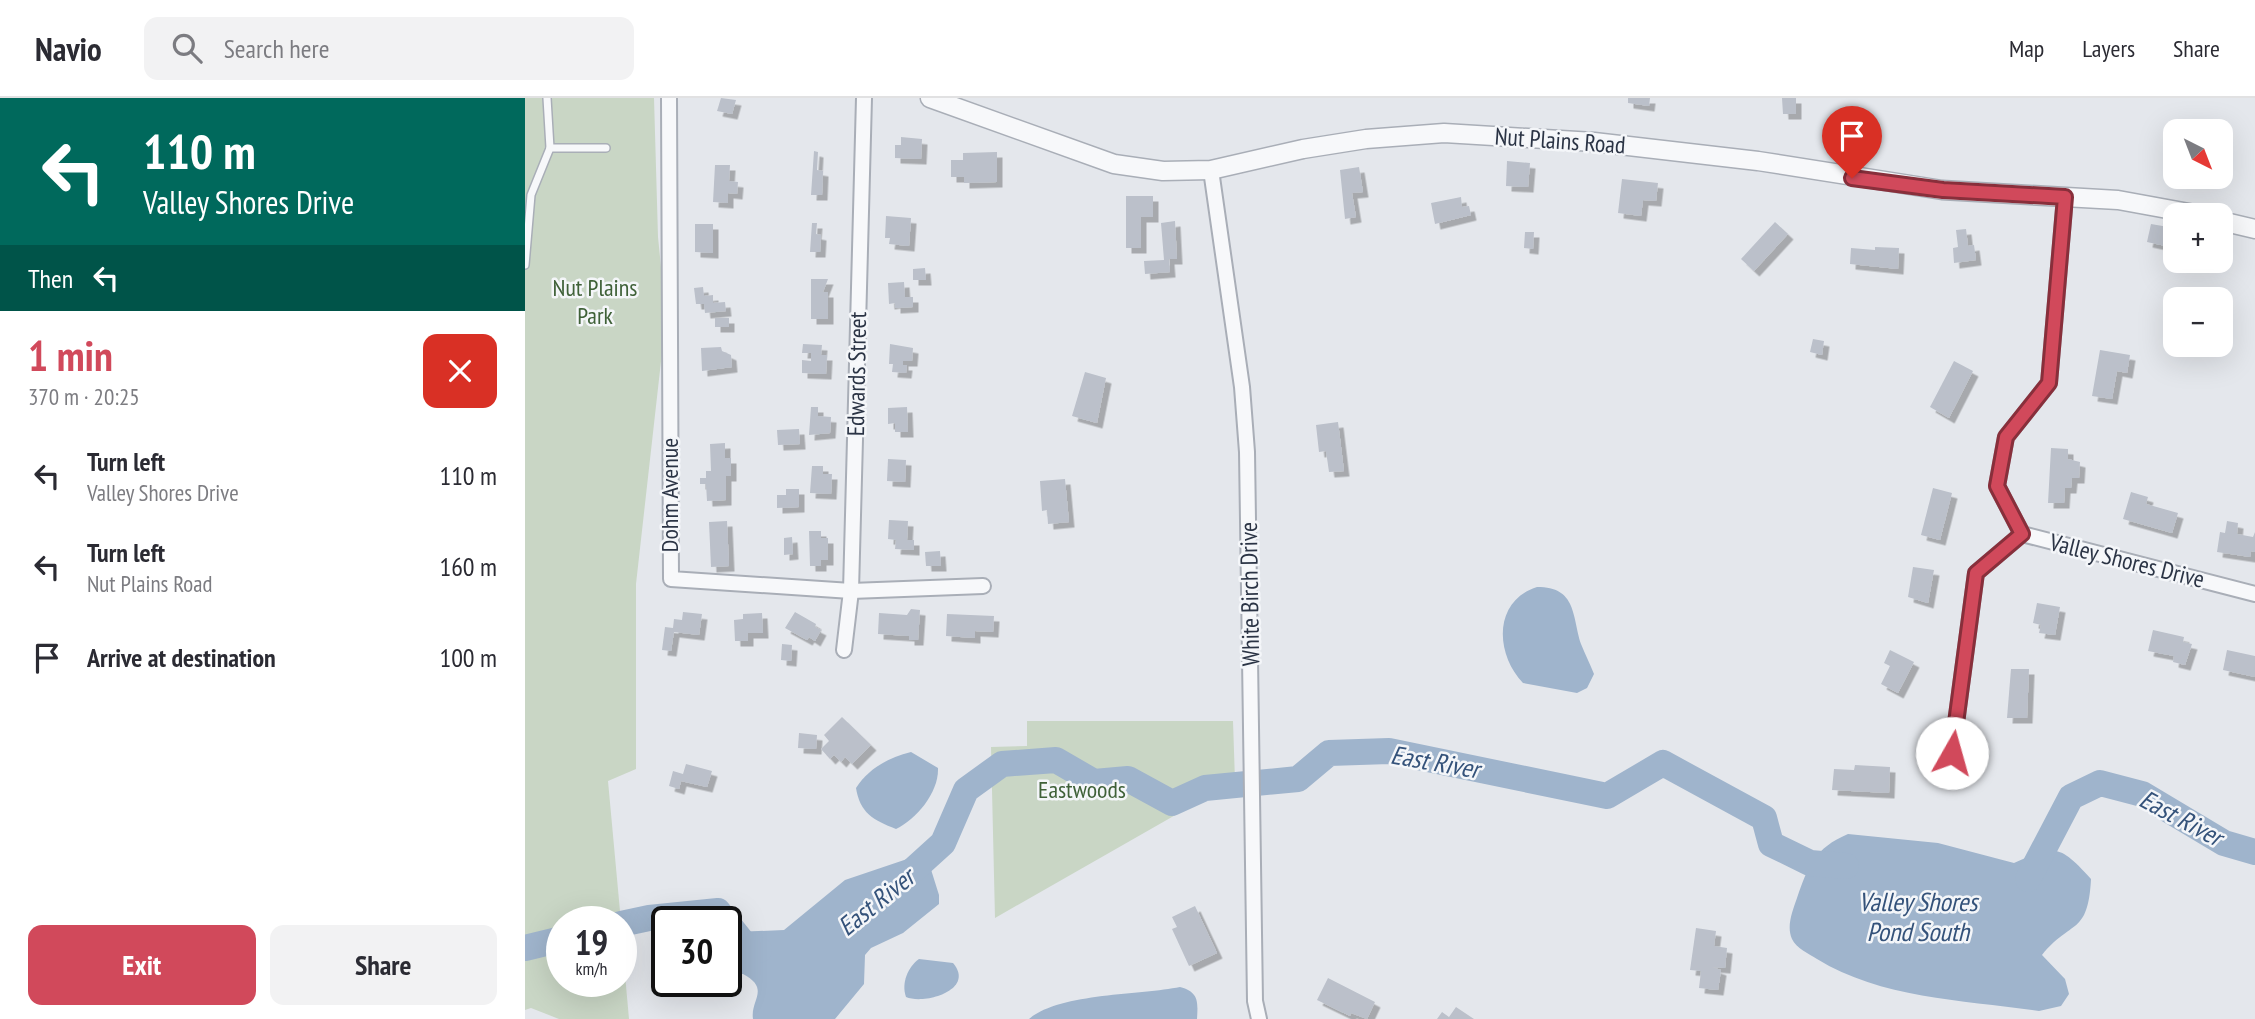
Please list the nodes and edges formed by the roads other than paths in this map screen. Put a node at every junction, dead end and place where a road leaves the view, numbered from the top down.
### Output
1 (547, 98) edge
2 (669, 98) edge
3 (864, 98) edge
4 (930, 98) edge
5 (549, 148) junction
6 (606, 148) dead end
7 (1211, 170) junction
8 (2065, 197) junction
9 (2163, 207) edge
10 (2233, 223) edge
11 (2255, 229) edge
12 (525, 265) edge
13 (2022, 534) junction
14 (983, 586) dead end
15 (851, 591) junction
16 (2255, 594) edge
17 (844, 650) dead end
18 (1952, 753) dead end
19 (1259, 1019) edge

1 - 5 lane
2 - 15 street, Dohm Avenue
3 - 15 street, Edwards Street
4 - 7 street, Nut Plains Road
5 - 6 lane
5 - 12 lane
7 - 8 street, Nut Plains Road
7 - 19 street, White Birch Drive
8 - 9 street, Nut Plains Road
8 - 13 street, Valley Shores Drive
10 - 11 street
13 - 16 street, Valley Shores Drive
13 - 18 street
14 - 15 street, Dohm Avenue
15 - 17 street, Edwards Street

